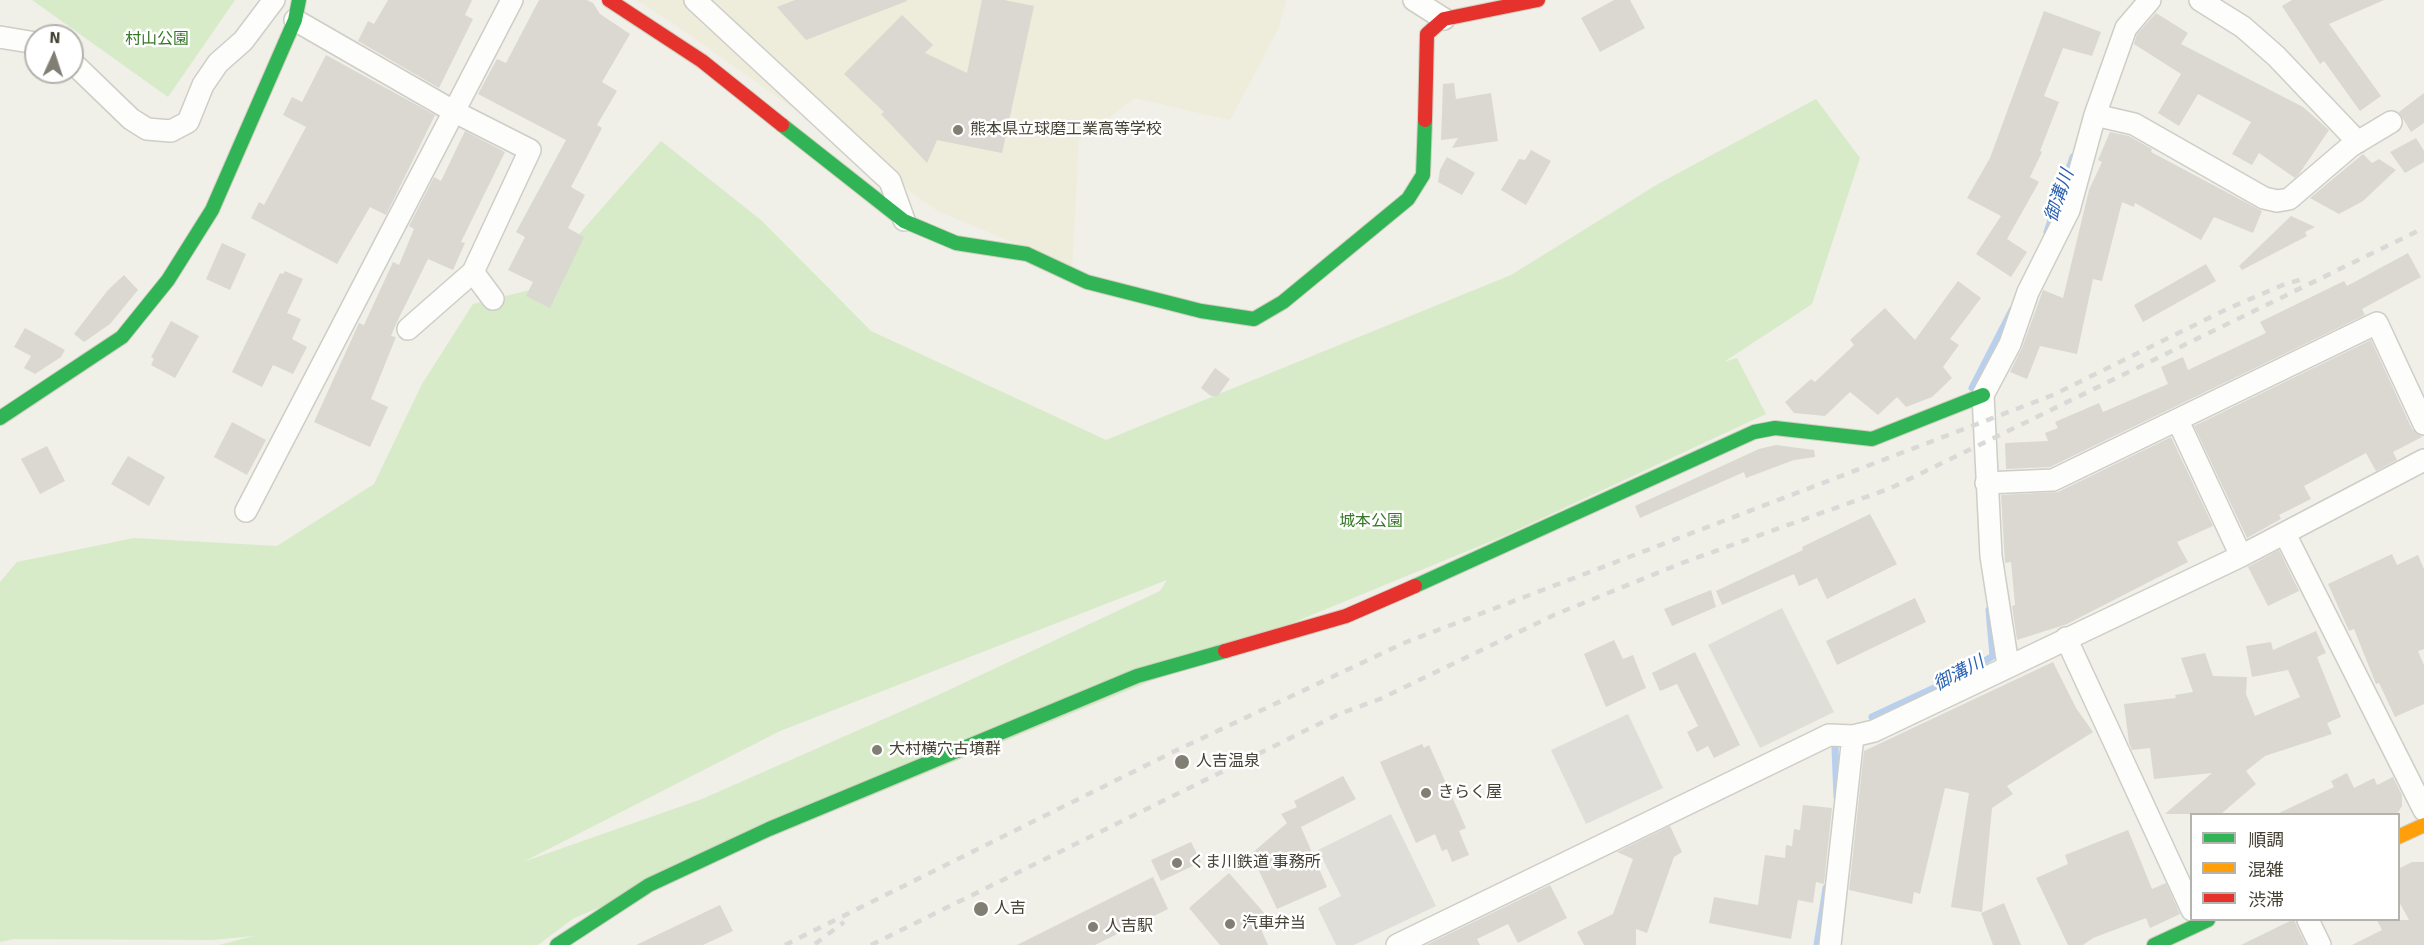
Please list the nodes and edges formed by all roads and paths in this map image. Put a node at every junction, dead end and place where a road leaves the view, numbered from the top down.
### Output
1 (274, 0) edge
2 (512, 0) edge
3 (609, 0) edge
4 (695, 0) edge
5 (1414, 0) edge
6 (1538, 0) edge
7 (2150, 0) edge
8 (2200, 0) edge
9 (297, 10) edge
10 (1444, 19) junction
11 (0, 36) edge
12 (24, 41) edge
13 (84, 74) edge
14 (453, 111) junction
15 (2095, 115) junction
16 (2391, 122) dead end
17 (2358, 142) junction
18 (904, 221) junction
19 (473, 272) junction
20 (493, 299) dead end
21 (408, 329) dead end
22 (1983, 395) junction
23 (0, 418) edge
24 (2178, 421) junction
25 (2424, 424) edge
26 (2424, 460) edge
27 (1986, 483) junction
28 (246, 511) dead end
29 (2285, 534) junction
30 (2241, 556) junction
31 (2066, 638) junction
32 (2008, 665) junction
33 (1853, 736) junction
34 (2424, 810) edge
35 (2424, 825) edge
36 (2400, 836) edge
37 (2190, 897) edge
38 (2195, 921) edge
39 (2308, 921) edge
40 (557, 945) edge
41 (1397, 945) edge
42 (1830, 945) edge
43 (2154, 945) edge
44 (2320, 945) edge

1 - 13 street
2 - 14 street
3 - 18 street
4 - 18 street
5 - 10 street
6 - 10 street
7 - 15 street
8 - 17 street
9 - 14 street
9 - 23 street
10 - 18 street
11 - 12 street
14 - 19 street
14 - 28 street
15 - 17 street
15 - 22 street
16 - 17 street
19 - 20 street
19 - 21 street
22 - 27 street
22 - 40 street
24 - 25 street
24 - 27 street
24 - 30 street
26 - 29 street
27 - 32 street
29 - 30 street
29 - 34 street
30 - 31 street
31 - 32 street
31 - 37 street
32 - 33 street
33 - 41 street
33 - 42 street
35 - 36 street
38 - 43 street
39 - 44 street

